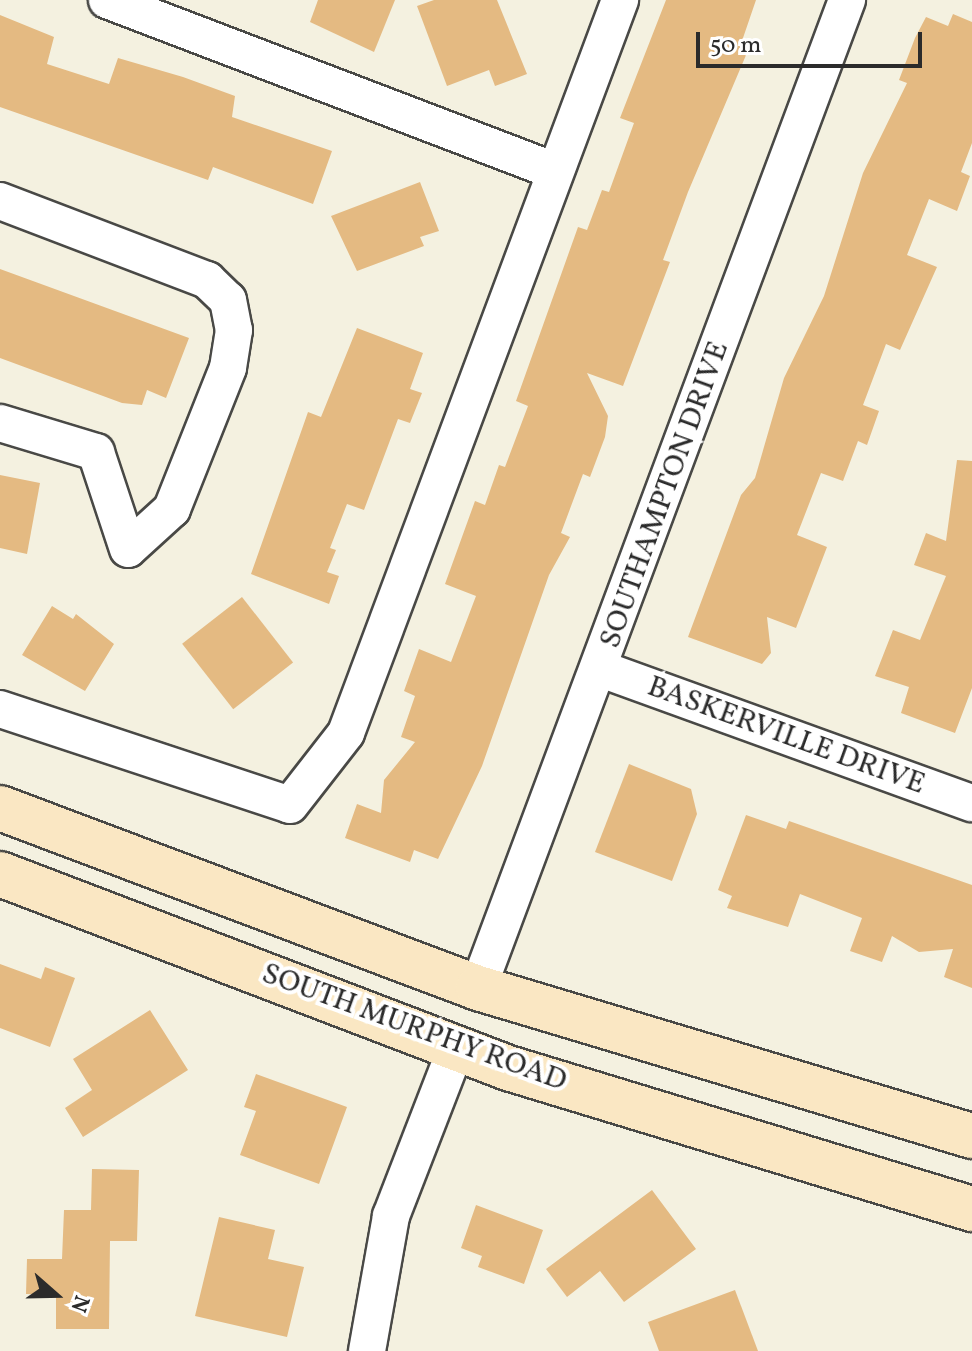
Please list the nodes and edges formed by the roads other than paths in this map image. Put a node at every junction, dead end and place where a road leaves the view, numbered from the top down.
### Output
1 (107, 0) edge
2 (620, 0) edge
3 (847, 0) edge
4 (555, 171) junction
5 (0, 201) edge
6 (0, 423) edge
7 (601, 669) junction
8 (0, 709) edge
9 (972, 803) edge
10 (0, 808) edge
11 (0, 874) edge
12 (478, 988) junction
13 (456, 1048) junction
14 (972, 1136) edge
15 (972, 1209) edge
16 (367, 1351) edge

1 - 4 street
2 - 4 street
3 - 7 street, SOUTHAMPTON DRIVE
4 - 8 street
5 - 6 street
7 - 9 street, BASKERVILLE DRIVE
7 - 12 street, SOUTHAMPTON DRIVE
10 - 12 main road, SOUTH MURPHY ROAD
11 - 13 main road, SOUTH MURPHY ROAD
12 - 13 main road
12 - 14 main road, SOUTH MURPHY ROAD
13 - 15 main road, SOUTH MURPHY ROAD
13 - 16 street

